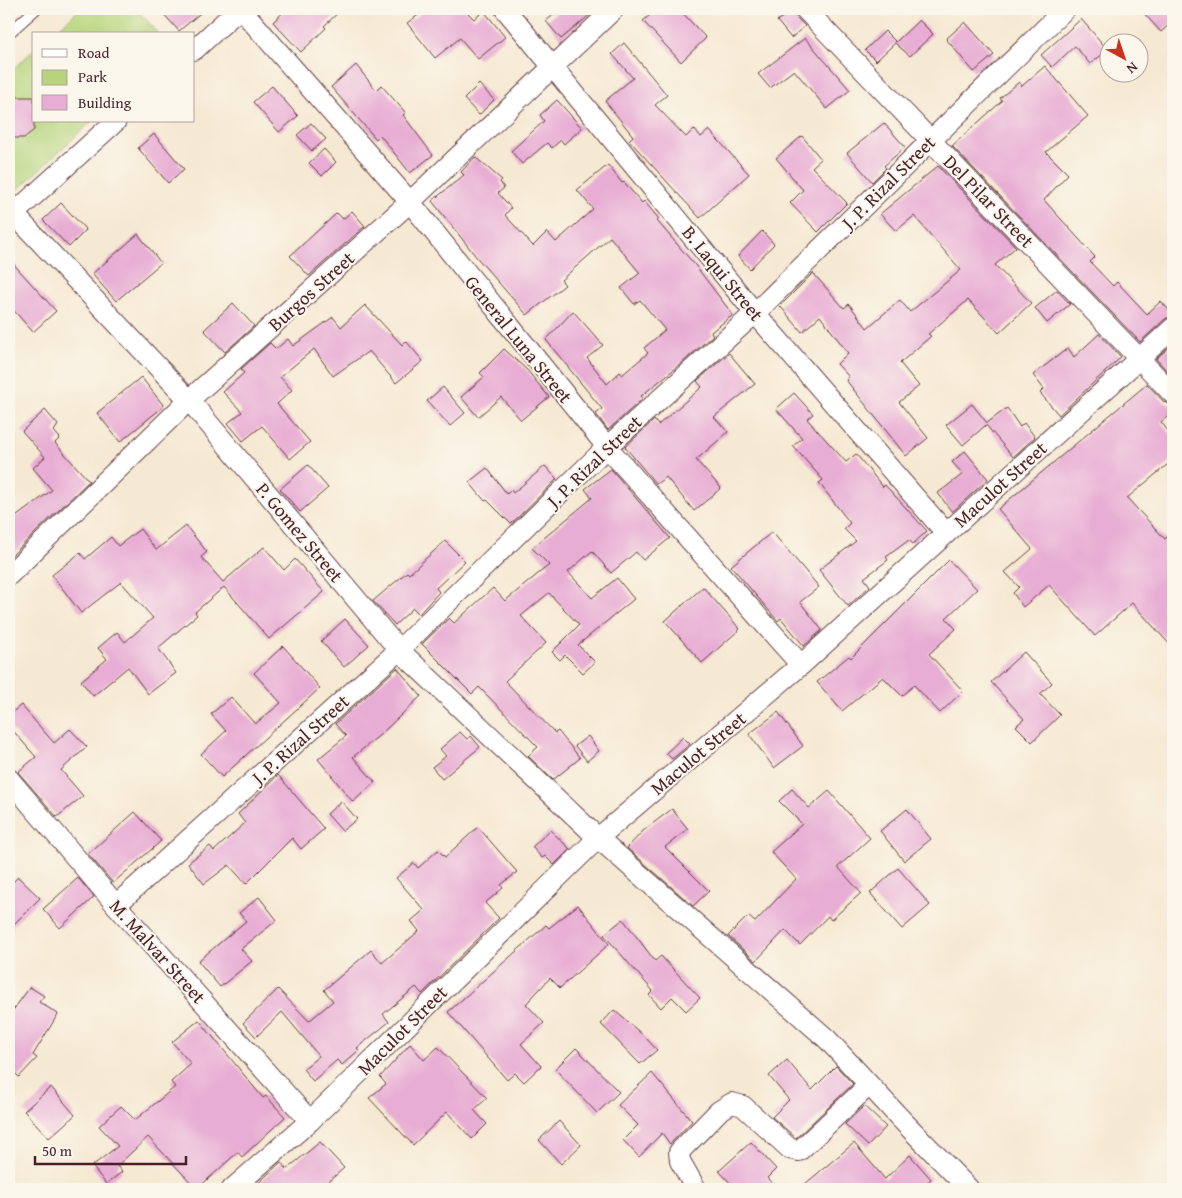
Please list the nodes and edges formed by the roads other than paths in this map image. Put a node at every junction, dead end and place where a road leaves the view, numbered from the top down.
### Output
1 (36, 9) edge
2 (240, 9) edge
3 (505, 9) edge
4 (614, 9) edge
5 (805, 9) edge
6 (1065, 9) edge
7 (9, 33) edge
8 (195, 49) edge
9 (553, 65) junction
10 (115, 122) edge
11 (930, 140) junction
12 (410, 202) junction
13 (10, 214) edge
14 (755, 313) junction
15 (1173, 328) edge
16 (1140, 359) junction
17 (1173, 394) edge
18 (189, 400) junction
19 (607, 447) junction
20 (946, 533) junction
21 (9, 575) edge
22 (399, 650) junction
23 (801, 665) junction
24 (9, 779) edge
25 (598, 838) junction
26 (116, 905) junction
27 (869, 1085) junction
28 (310, 1121) junction
29 (232, 1189) edge
30 (696, 1189) edge
31 (969, 1189) edge

1 - 7 lane
2 - 8 street
2 - 12 street, General Luna Street
3 - 9 street, B. Laqui Street
4 - 9 street, Burgos Street
5 - 11 street, Del Pilar Street
6 - 11 street, J. P. Rizal Street
9 - 12 street, Burgos Street
9 - 14 street, B. Laqui Street
10 - 13 street
11 - 14 street, J. P. Rizal Street
11 - 16 street, Del Pilar Street
12 - 18 street, Burgos Street
12 - 19 street, General Luna Street
13 - 18 street, P. Gomez Street
14 - 19 street, J. P. Rizal Street
14 - 20 street, B. Laqui Street
15 - 16 street, Maculot Street
16 - 17 street, Del Pilar Street
16 - 20 street, Maculot Street
18 - 21 street, Burgos Street
18 - 22 street, P. Gomez Street
19 - 22 street, J. P. Rizal Street
19 - 23 street, General Luna Street
20 - 23 street, Maculot Street
22 - 25 street, P. Gomez Street
22 - 26 street, J. P. Rizal Street
23 - 25 street, Maculot Street
24 - 26 street, M. Malvar Street
25 - 27 street, P. Gomez Street
25 - 28 street, Maculot Street
26 - 28 street, M. Malvar Street
27 - 30 street
27 - 31 street, P. Gomez Street
28 - 29 street, Maculot Street

